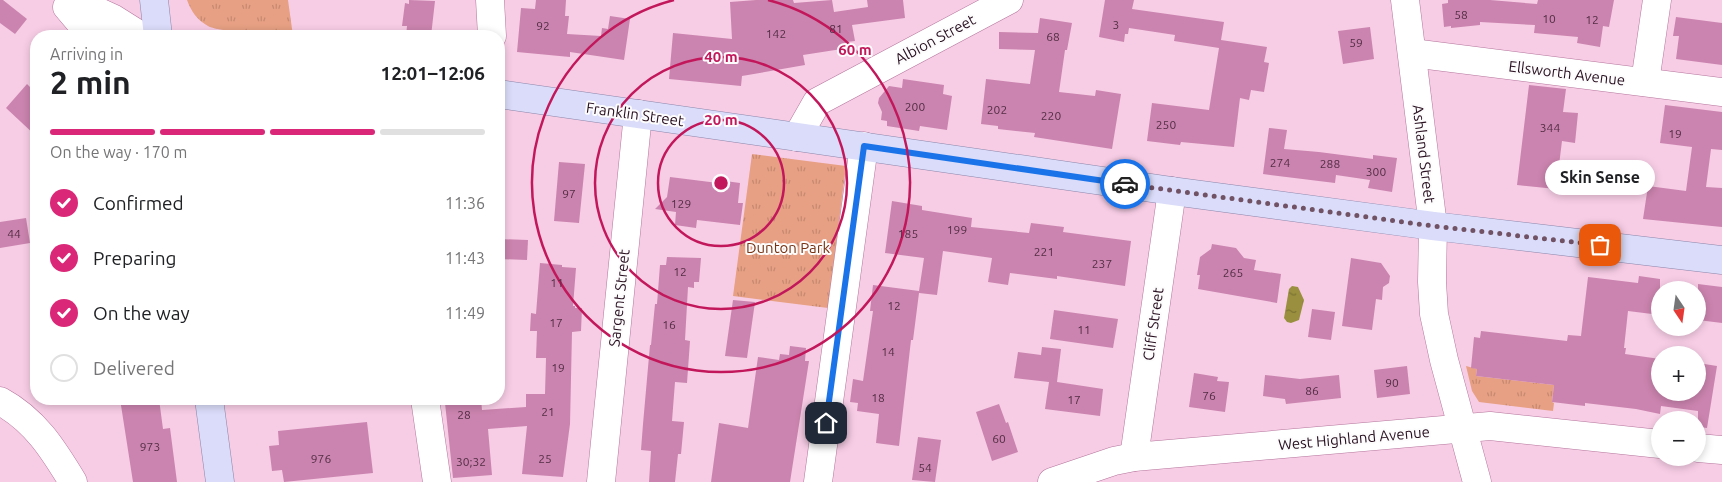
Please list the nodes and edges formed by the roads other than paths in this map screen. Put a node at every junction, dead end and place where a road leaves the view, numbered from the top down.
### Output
1 (61, 0) edge
2 (73, 0) edge
3 (154, 0) edge
4 (490, 0) edge
5 (1009, 0) edge
6 (1405, 0) edge
7 (1657, 0) edge
8 (94, 30) edge
9 (131, 30) edge
10 (157, 30) edge
11 (492, 30) edge
12 (1412, 53) junction
13 (1645, 82) junction
14 (1722, 92) edge
15 (505, 95) edge
16 (638, 114) junction
17 (798, 137) junction
18 (864, 146) junction
19 (1172, 191) junction
20 (1433, 226) junction
21 (1722, 260) edge
22 (0, 401) edge
23 (210, 405) edge
24 (426, 405) edge
25 (1462, 428) junction
26 (1651, 443) edge
27 (1706, 449) edge
28 (1722, 450) edge
29 (1134, 457) junction
30 (73, 482) edge
31 (220, 482) edge
32 (438, 482) edge
33 (601, 482) edge
34 (818, 482) edge
35 (1052, 482) edge
36 (1477, 482) edge

1 - 8 street
2 - 9 street
3 - 10 main road
4 - 11 street
5 - 17 street, Albion Street
6 - 12 street, Ashland Street
7 - 13 street
12 - 13 street, Ellsworth Avenue
12 - 20 street, Ashland Street
13 - 14 street, Ellsworth Avenue
15 - 16 main road, Franklin Street
16 - 17 main road, Franklin Street
16 - 33 street, Sargent Street
17 - 18 main road, Franklin Street
18 - 19 main road, Franklin Street
18 - 34 street
19 - 20 main road, Franklin Street
19 - 29 street, Cliff Street
20 - 21 main road, Franklin Street
20 - 25 street, Ashland Street
22 - 30 street
23 - 31 main road
24 - 32 street
25 - 26 street, West Highland Avenue
25 - 29 street, West Highland Avenue
25 - 36 street, Ashland Street
27 - 28 street
29 - 35 street, West Highland Avenue

